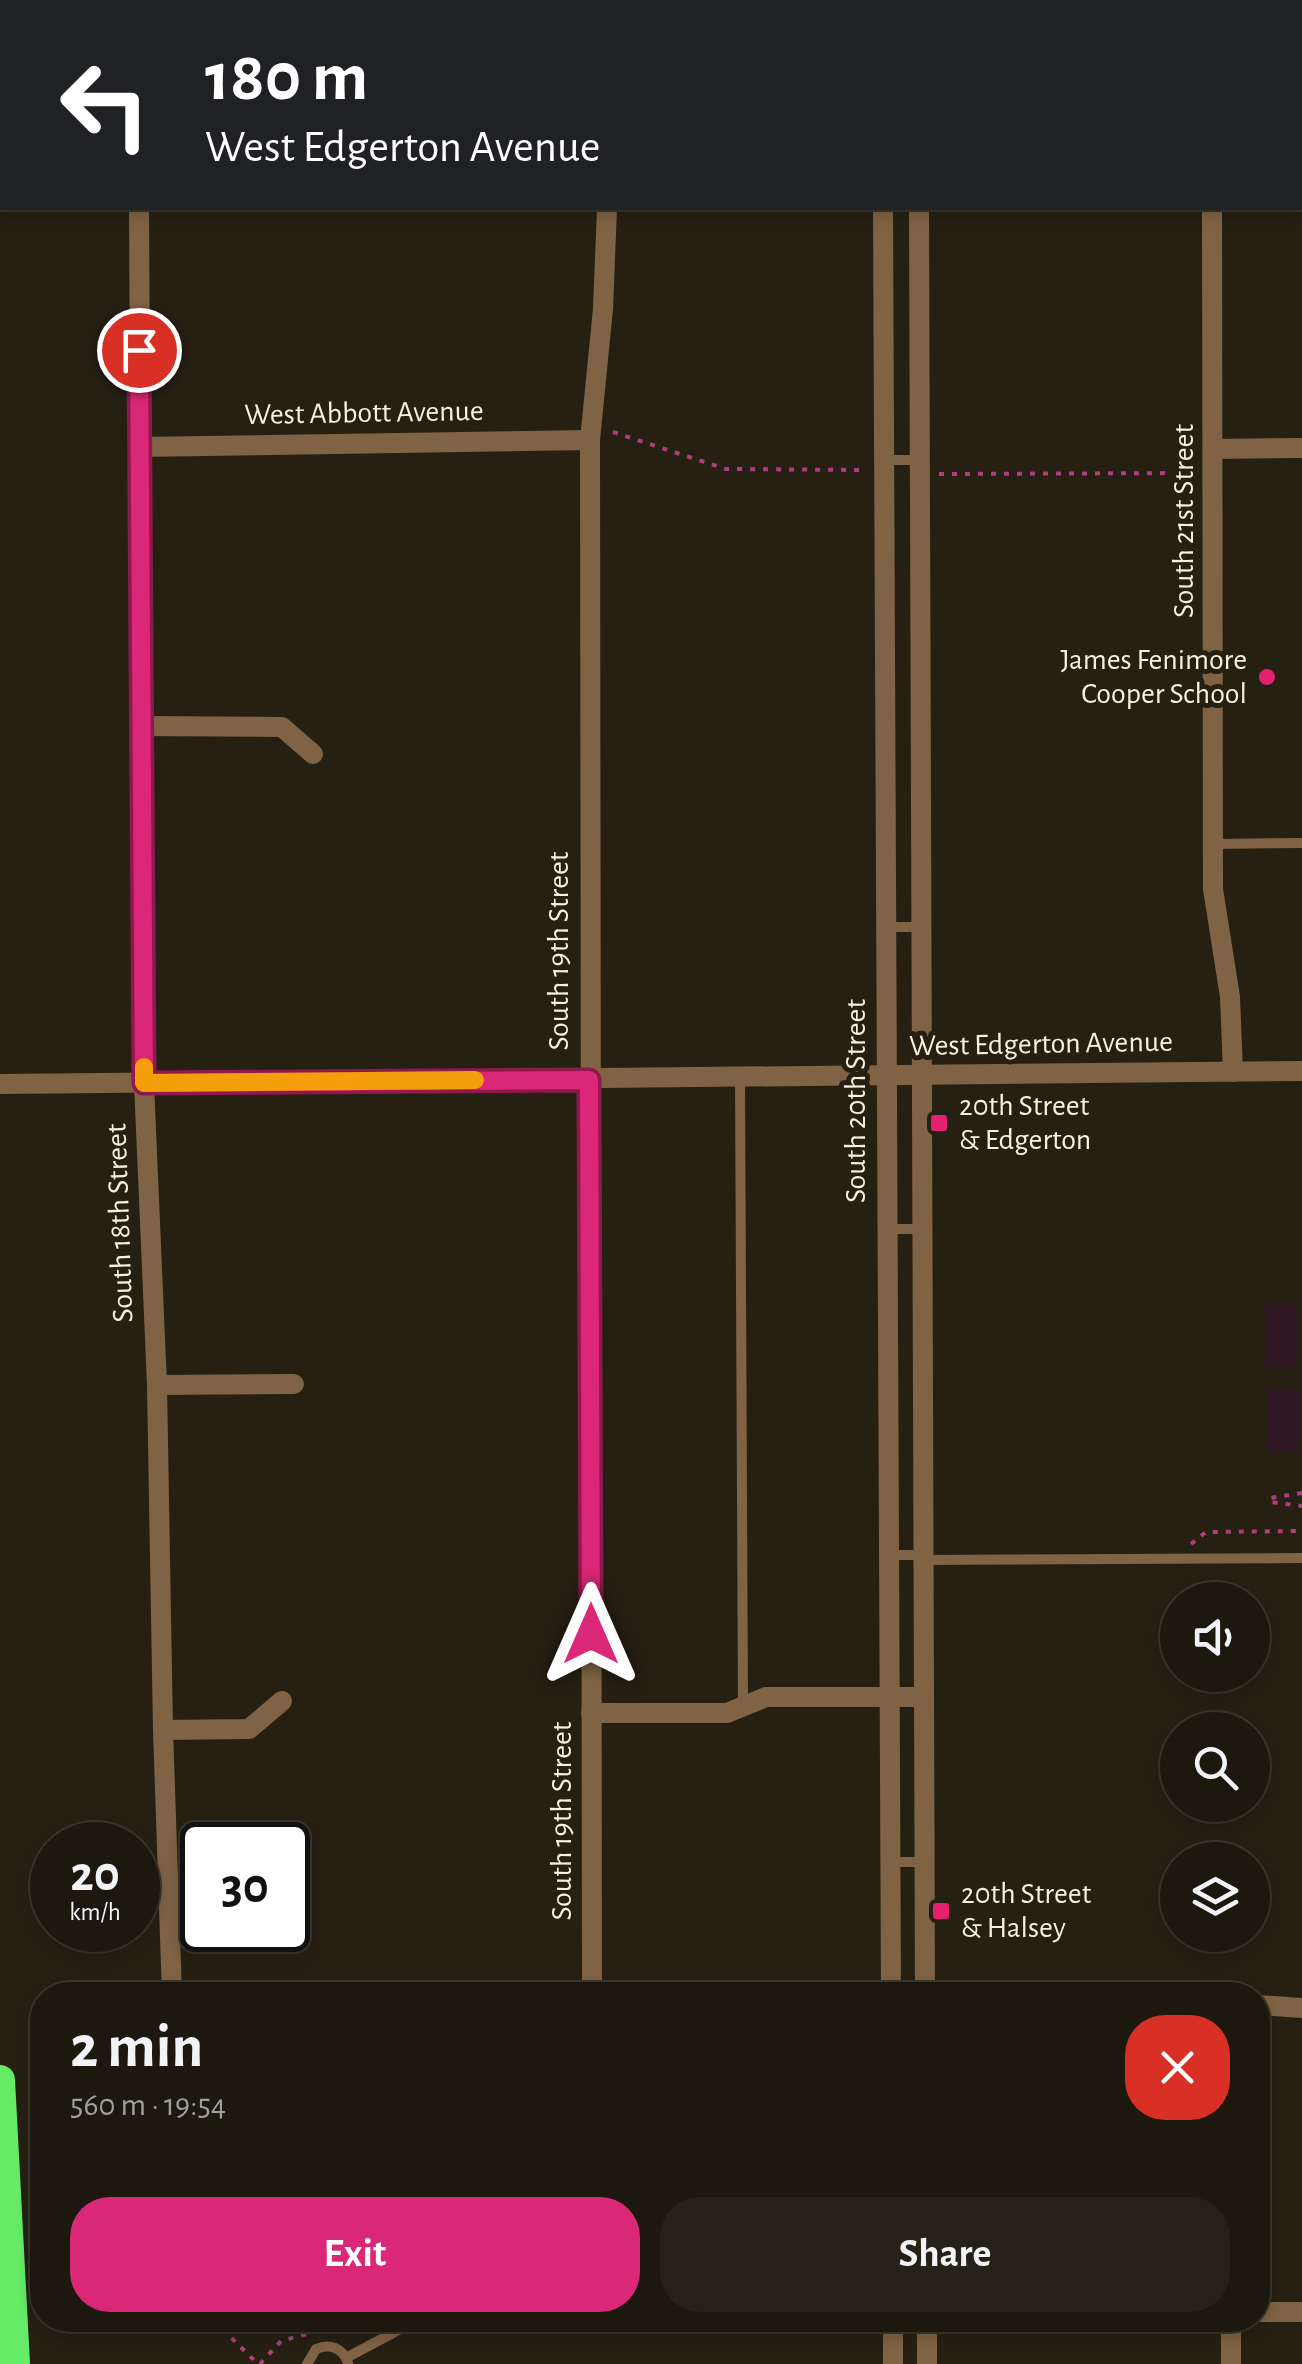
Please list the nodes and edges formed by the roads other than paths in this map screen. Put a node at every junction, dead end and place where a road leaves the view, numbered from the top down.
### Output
1 (140, 210) edge
2 (607, 210) edge
3 (884, 210) edge
4 (918, 210) edge
5 (1212, 210) edge
6 (590, 440) junction
7 (139, 446) junction
8 (1302, 448) edge
9 (1214, 449) junction
10 (884, 460) junction
11 (919, 460) junction
12 (141, 726) junction
13 (313, 754) dead end
14 (1302, 843) edge
15 (1214, 844) junction
16 (886, 927) junction
17 (920, 927) junction
18 (1232, 1072) junction
19 (1302, 1072) edge
20 (921, 1076) junction
21 (886, 1077) junction
22 (740, 1078) junction
23 (589, 1080) junction
24 (144, 1083) junction
25 (0, 1084) edge
26 (887, 1229) junction
27 (922, 1229) junction
28 (294, 1384) dead end
29 (157, 1386) junction
30 (888, 1555) junction
31 (923, 1557) junction
32 (1302, 1558) edge
33 (889, 1696) junction
34 (924, 1697) junction
35 (282, 1701) dead end
36 (743, 1706) junction
37 (591, 1713) junction
38 (163, 1730) junction
39 (890, 1862) junction
40 (924, 1862) junction
41 (172, 1982) edge
42 (592, 1982) edge
43 (891, 1982) edge
44 (926, 1982) edge
45 (1270, 2006) edge
46 (1302, 2008) edge
47 (0, 2080) edge
48 (1270, 2312) edge
49 (1302, 2312) edge
50 (397, 2332) edge
51 (893, 2332) edge
52 (927, 2332) edge
53 (1231, 2332) edge
54 (347, 2361) edge
55 (14, 2364) edge
56 (307, 2364) edge
57 (893, 2364) edge
58 (927, 2364) edge
59 (1231, 2364) edge

1 - 7 street, South 18th Street
2 - 6 street, South 19th Street
3 - 10 street, South 20th Street
4 - 11 street
5 - 9 street, South 21st Street
6 - 7 street, West Abbott Avenue
6 - 23 street, South 19th Street
7 - 12 street, South 18th Street
8 - 9 street
9 - 15 street, South 21st Street
10 - 11 lane
10 - 16 street, South 20th Street
11 - 17 street
12 - 13 street
12 - 24 street, South 18th Street
14 - 15 lane
15 - 18 street, South 21st Street
16 - 17 lane
16 - 21 street, South 20th Street
17 - 20 street
18 - 19 street, West Edgerton Avenue
18 - 20 street, West Edgerton Avenue
20 - 21 street, West Edgerton Avenue
20 - 27 street
21 - 22 street, West Edgerton Avenue
21 - 26 street, South 20th Street
22 - 23 street, West Edgerton Avenue
22 - 36 lane
23 - 24 street, West Edgerton Avenue
23 - 37 street, South 19th Street
24 - 25 street, West Edgerton Avenue
24 - 29 street, South 18th Street
26 - 27 lane
26 - 30 street, South 20th Street
27 - 31 street
28 - 29 street
29 - 38 street, South 18th Street
30 - 31 lane
30 - 33 street, South 20th Street
31 - 32 lane
31 - 34 street
33 - 34 street
33 - 36 street
33 - 39 street, South 20th Street
34 - 40 street
35 - 38 street
36 - 37 street
37 - 42 street, South 19th Street
38 - 41 street, South 18th Street
39 - 40 lane
39 - 43 street, South 20th Street
40 - 44 street
45 - 46 street
47 - 55 highway
48 - 49 street
50 - 54 lane
51 - 57 street
52 - 58 street
53 - 59 street
54 - 56 lane

